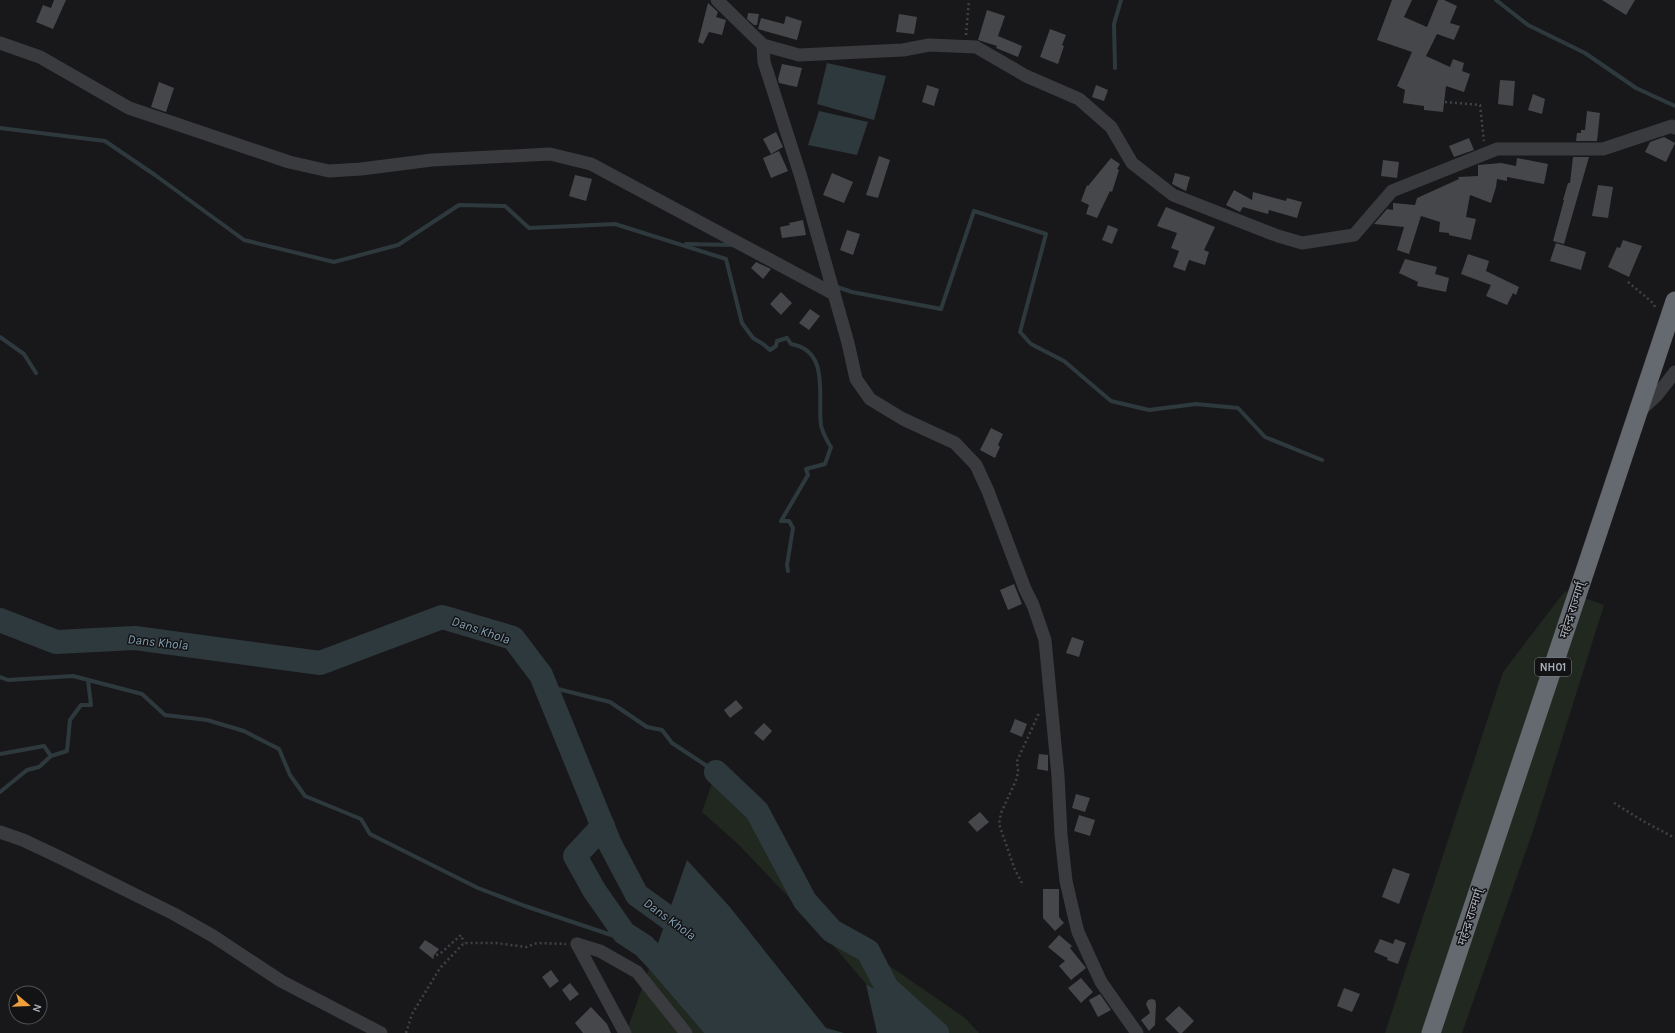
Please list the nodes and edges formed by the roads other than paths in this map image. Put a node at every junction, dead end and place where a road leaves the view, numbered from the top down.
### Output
1 (718, 0) edge
2 (0, 43) edge
3 (762, 45) junction
4 (1675, 128) edge
5 (834, 294) junction
6 (1675, 301) edge
7 (1675, 372) edge
8 (1639, 412) junction
9 (0, 832) edge
10 (381, 1033) edge
11 (625, 1033) edge
12 (686, 1033) edge
13 (1137, 1033) edge
14 (1431, 1033) edge

1 - 3 street
2 - 5 street
3 - 4 street
3 - 5 street
5 - 13 street
6 - 8 highway, महेन्द्र राज्मार्ग् / NH01
7 - 8 street
8 - 14 highway, महेन्द्र राज्मार्ग् / NH01
9 - 10 street
11 - 12 street

